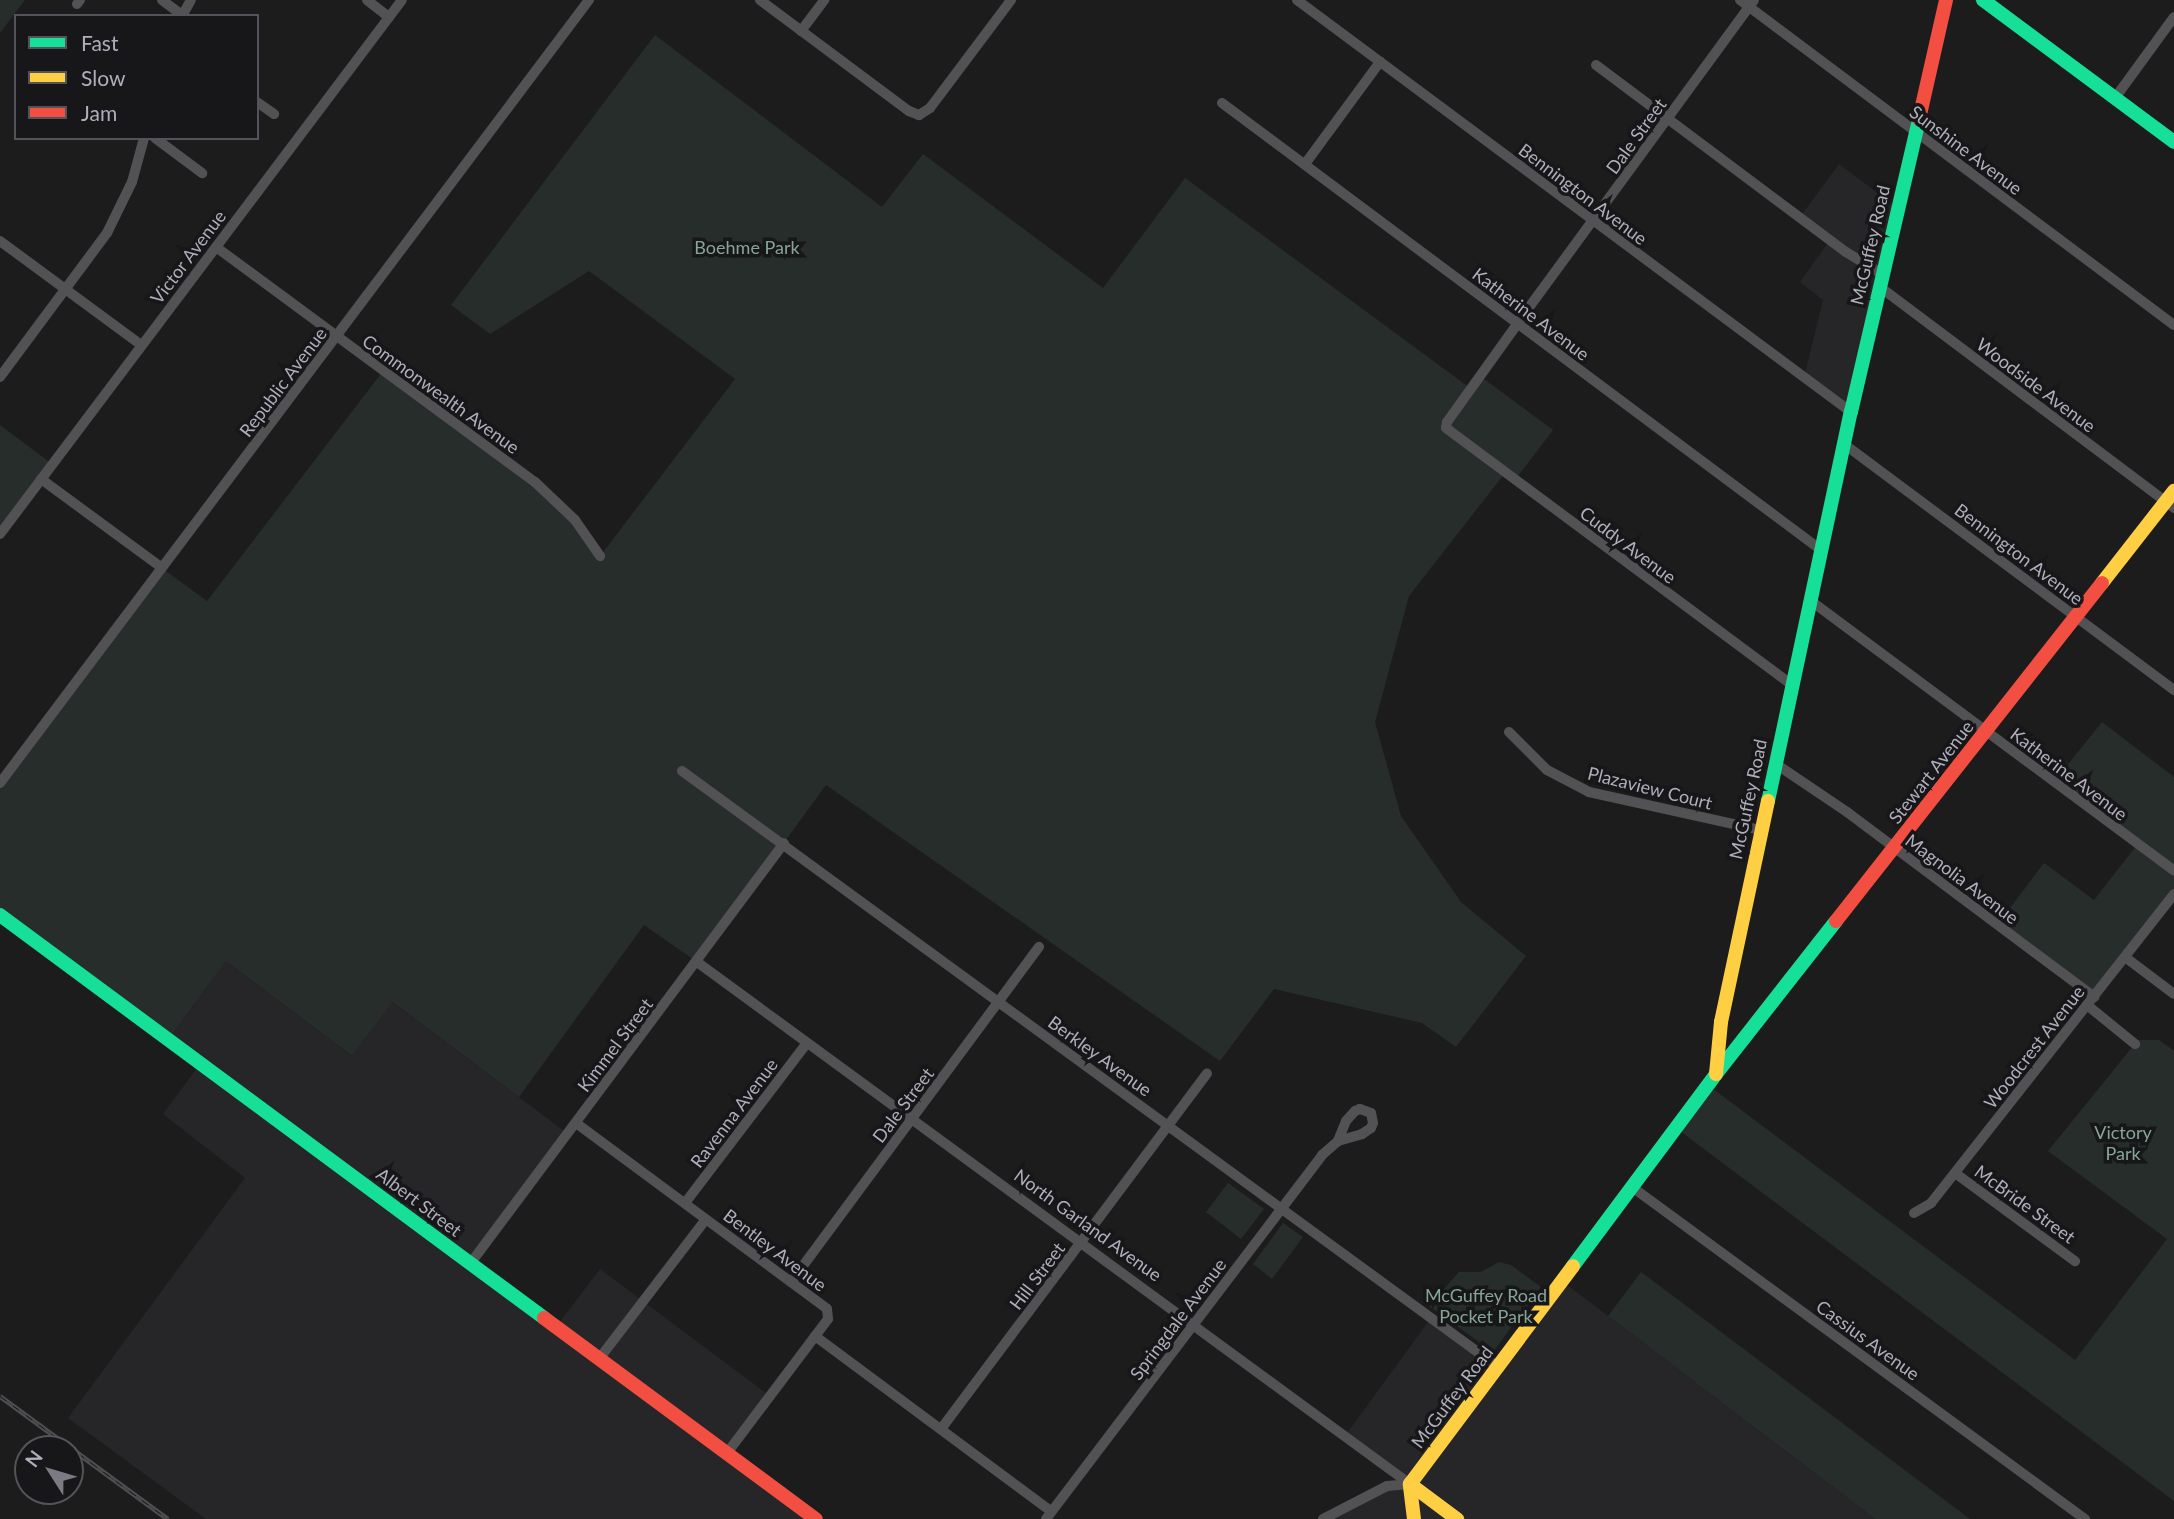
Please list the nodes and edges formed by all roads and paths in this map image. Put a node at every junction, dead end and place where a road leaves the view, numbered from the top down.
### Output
1 (162, 0) edge
2 (367, 0) edge
3 (402, 0) edge
4 (589, 0) edge
5 (760, 0) edge
6 (824, 0) edge
7 (1011, 0) edge
8 (1297, 0) edge
9 (1740, 0) edge
10 (1946, 0) edge
11 (1983, 0) edge
12 (1752, 3) edge
13 (181, 14) edge
14 (389, 17) junction
15 (2174, 17) edge
16 (801, 31) junction
17 (1380, 62) junction
18 (1595, 65) dead end
19 (2115, 98) junction
20 (259, 103) edge
21 (1222, 103) dead end
22 (274, 114) dead end
23 (1669, 118) junction
24 (1916, 132) junction
25 (143, 140) edge
26 (158, 140) edge
27 (2174, 142) edge
28 (1305, 164) junction
29 (202, 173) dead end
30 (1593, 221) junction
31 (0, 241) edge
32 (216, 247) junction
33 (1881, 280) junction
34 (66, 289) junction
35 (1518, 323) junction
36 (2174, 325) edge
37 (337, 337) junction
38 (141, 345) junction
39 (0, 377) edge
40 (1851, 412) junction
41 (1446, 428) joint
42 (1844, 443) junction
43 (41, 479) junction
44 (2171, 500) edge
45 (0, 534) edge
46 (1821, 550) junction
47 (600, 556) dead end
48 (162, 568) junction
49 (1811, 601) junction
50 (2076, 617) junction
51 (1792, 685) junction
52 (2174, 690) edge
53 (1509, 732) dead end
54 (1986, 732) junction
55 (1776, 764) junction
56 (682, 771) dead end
57 (0, 783) edge
58 (1761, 830) junction
59 (783, 844) junction
60 (1895, 849) junction
61 (2174, 871) edge
62 (2174, 894) edge
63 (0, 915) edge
64 (1039, 947) dead end
65 (2125, 957) junction
66 (697, 962) junction
67 (2174, 993) edge
68 (999, 1001) junction
69 (2091, 1001) junction
70 (807, 1043) junction
71 (2135, 1044) dead end
72 (1207, 1074) dead end
73 (1716, 1074) junction
74 (912, 1120) junction
75 (576, 1123) junction
76 (1169, 1126) junction
77 (1338, 1141) dead end
78 (1955, 1173) junction
79 (1632, 1187) junction
80 (685, 1203) junction
81 (1281, 1208) junction
82 (1913, 1213) dead end
83 (706, 1219) junction
84 (1081, 1244) junction
85 (2076, 1261) dead end
86 (470, 1264) junction
87 (790, 1282) junction
88 (1193, 1326) junction
89 (815, 1336) junction
90 (599, 1359) junction
91 (1497, 1367) junction
92 (941, 1429) junction
93 (727, 1453) junction
94 (1410, 1484) junction
95 (1048, 1515) edge
96 (816, 1519) edge
97 (1323, 1519) edge
98 (1414, 1519) edge
99 (1457, 1519) edge
100 (2085, 1519) edge

1 - 13 street
2 - 14 street
3 - 14 street, Victor Avenue
4 - 37 street, Republic Avenue
5 - 16 street
6 - 16 street
7 - 16 street
8 - 17 street, Bennington Avenue
9 - 12 street, Sunshine Avenue
10 - 24 street, McGuffey Road
11 - 19 street
12 - 23 street, Dale Street
12 - 24 street, Sunshine Avenue
14 - 32 street, Victor Avenue
15 - 19 street
17 - 28 street
17 - 30 street, Bennington Avenue
18 - 23 street, Woodside Avenue
19 - 27 street
20 - 22 street
21 - 28 street, Katherine Avenue
23 - 30 street, Dale Street
23 - 33 street, Woodside Avenue
24 - 33 street, McGuffey Road
24 - 36 street, Sunshine Avenue
25 - 34 street
26 - 29 street
28 - 35 street, Katherine Avenue
30 - 35 street, Dale Street
30 - 40 street, Bennington Avenue
31 - 34 street
32 - 37 street, Commonwealth Avenue
32 - 38 street, Victor Avenue
33 - 40 street, McGuffey Road
33 - 44 street, Woodside Avenue
34 - 38 street
34 - 39 street
35 - 41 street, Dale Street
35 - 46 street, Katherine Avenue
37 - 47 street, Commonwealth Avenue
37 - 48 street, Republic Avenue
38 - 43 street, Victor Avenue
40 - 42 street, McGuffey Road
41 - 51 street, Cuddy Avenue
42 - 46 street, McGuffey Road
42 - 50 street, Bennington Avenue
43 - 45 street, Victor Avenue
43 - 48 street
44 - 50 street, Stewart Avenue
46 - 49 street, McGuffey Road
48 - 57 street, Republic Avenue
49 - 51 street, McGuffey Road
49 - 54 street, Katherine Avenue
50 - 52 street, Bennington Avenue
50 - 54 street, Stewart Avenue
51 - 55 street, McGuffey Road
53 - 58 street, Plazaview Court
54 - 60 street, Stewart Avenue
54 - 61 street, Katherine Avenue
55 - 58 street, McGuffey Road
55 - 60 street, Magnolia Avenue
56 - 59 street, Berkley Avenue
58 - 73 street, McGuffey Road
59 - 66 street, Kimmel Street
59 - 68 street, Berkley Avenue
60 - 69 street, Magnolia Avenue
60 - 73 street, Stewart Avenue
62 - 65 street, Woodcrest Avenue
63 - 86 street, Albert Street
64 - 68 street, Dale Street
65 - 67 street
65 - 69 street, Woodcrest Avenue
66 - 70 street, North Garland Avenue
66 - 75 street, Kimmel Street
68 - 74 street, Dale Street
68 - 76 street, Berkley Avenue
69 - 71 street, Magnolia Avenue
69 - 78 street, Woodcrest Avenue
70 - 74 street, North Garland Avenue
70 - 80 street, Ravenna Avenue
72 - 76 street, Hill Street
73 - 79 street, McGuffey Road
74 - 84 street, North Garland Avenue
74 - 87 street, Dale Street
75 - 80 street, Bentley Avenue
75 - 86 street, Kimmel Street
76 - 81 street, Berkley Avenue
76 - 84 street, Hill Street
77 - 81 street, Springdale Avenue
78 - 82 street, Woodcrest Avenue
78 - 85 street, McBride Street
79 - 91 street, McGuffey Road
79 - 100 street, Cassius Avenue
80 - 83 street, Bentley Avenue
81 - 88 street, Springdale Avenue
81 - 91 street, Berkley Avenue
83 - 87 street, Bentley Avenue
83 - 90 street
84 - 88 street, North Garland Avenue
84 - 92 street, Hill Street
86 - 90 street, Albert Street
87 - 89 street, Bentley Avenue
88 - 94 street, North Garland Avenue
88 - 95 street, Springdale Avenue
89 - 92 street
89 - 93 street
90 - 93 street, Albert Street
91 - 94 street, McGuffey Road
92 - 95 street
93 - 96 street, Albert Street
94 - 97 street
94 - 98 street
94 - 99 street, North Garland Avenue

